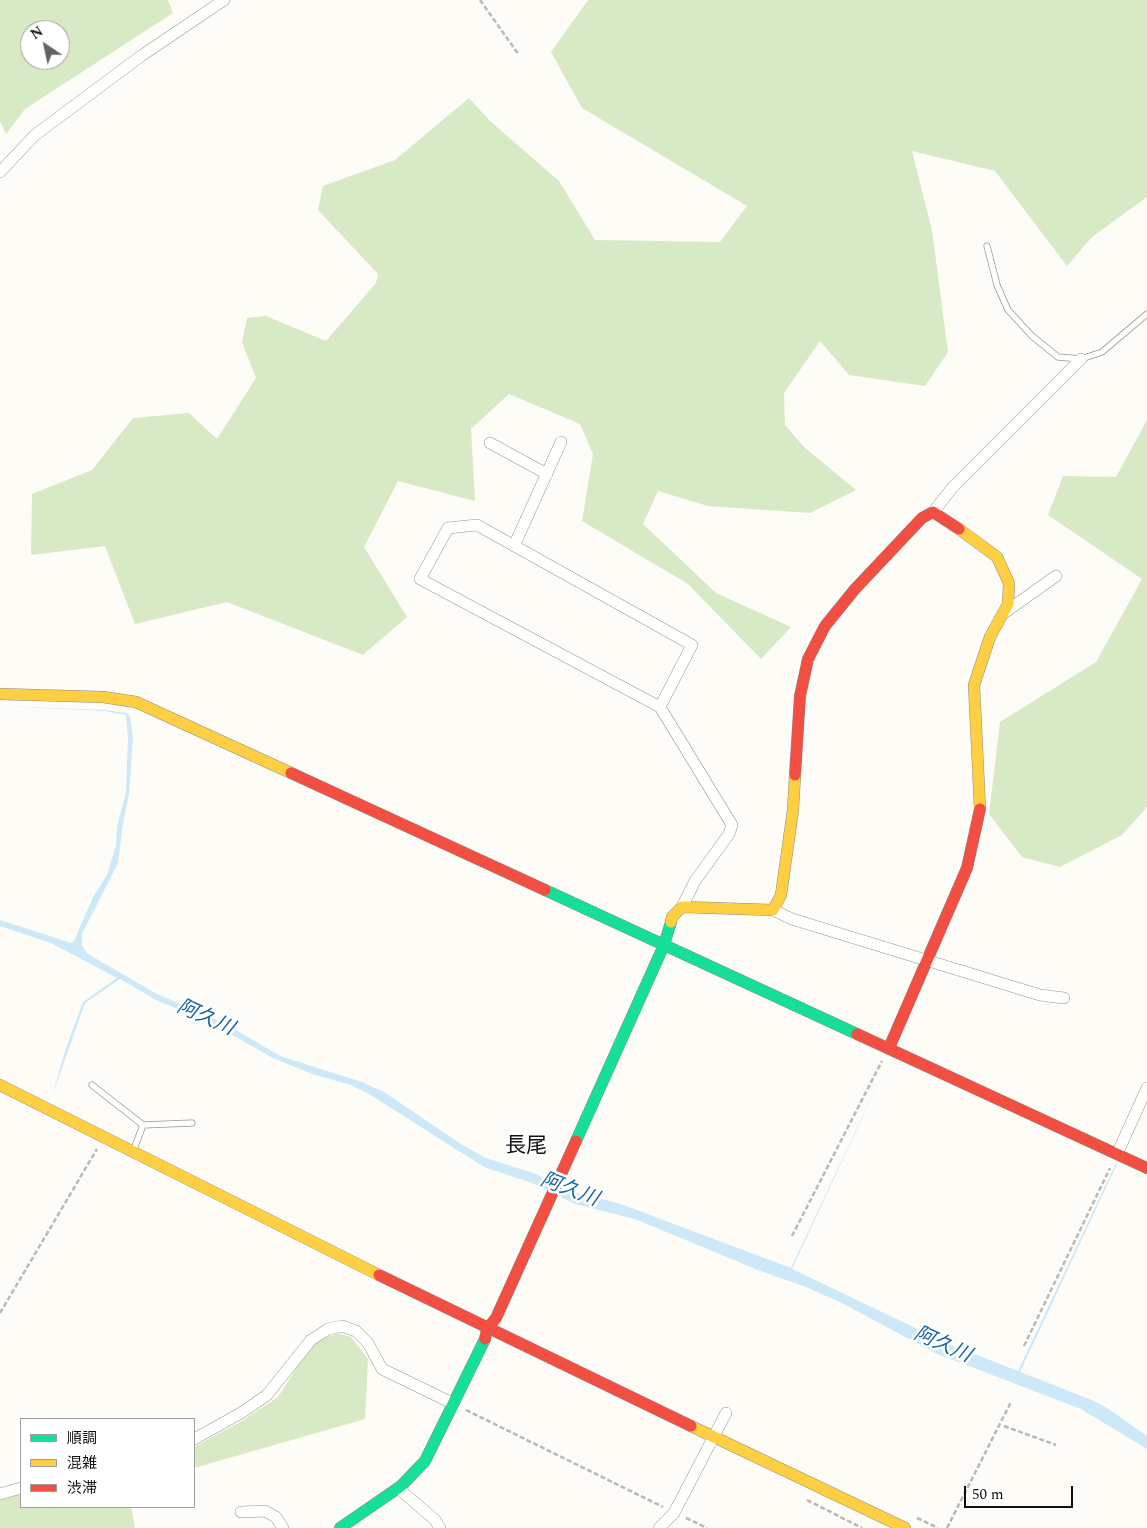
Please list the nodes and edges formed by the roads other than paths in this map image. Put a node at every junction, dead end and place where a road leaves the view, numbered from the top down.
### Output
1 (224, 0) edge
2 (0, 172) edge
3 (987, 246) dead end
4 (1147, 314) edge
5 (1081, 359) junction
6 (561, 442) dead end
7 (490, 443) dead end
8 (547, 474) junction
9 (933, 512) junction
10 (514, 546) junction
11 (1056, 576) dead end
12 (1002, 614) junction
13 (0, 694) edge
14 (660, 707) junction
15 (682, 907) junction
16 (773, 910) junction
17 (664, 945) junction
18 (927, 960) junction
19 (1064, 998) dead end
20 (889, 1048) junction
21 (92, 1085) dead end
22 (0, 1086) edge
23 (1147, 1088) edge
24 (192, 1123) dead end
25 (143, 1125) junction
26 (134, 1152) junction
27 (1117, 1154) junction
28 (1147, 1168) edge
29 (487, 1329) junction
30 (452, 1403) junction
31 (726, 1413) dead end
32 (195, 1437) edge
33 (713, 1437) junction
34 (20, 1488) edge
35 (398, 1488) junction
36 (0, 1494) edge
37 (241, 1512) dead end
38 (283, 1528) edge
39 (340, 1528) edge
40 (440, 1528) edge
41 (659, 1528) edge
42 (905, 1528) edge

1 - 2 street
3 - 5 lane
4 - 5 lane
5 - 9 street
6 - 8 street
7 - 8 street
8 - 10 street
9 - 12 street
9 - 16 street
10 - 14 street
10 - 14 street
11 - 12 street
12 - 18 street
13 - 17 street
14 - 15 street
15 - 16 street
15 - 17 street
16 - 18 street
17 - 20 street
17 - 29 street
18 - 19 street
18 - 20 street
20 - 27 street
21 - 25 lane
22 - 26 street
23 - 27 street
24 - 25 lane
25 - 26 lane
26 - 29 street
27 - 28 street
29 - 30 street
29 - 33 street
30 - 32 street
30 - 35 street
31 - 33 street
33 - 41 street
33 - 42 street
34 - 36 street
35 - 39 street
35 - 40 street
37 - 38 street

